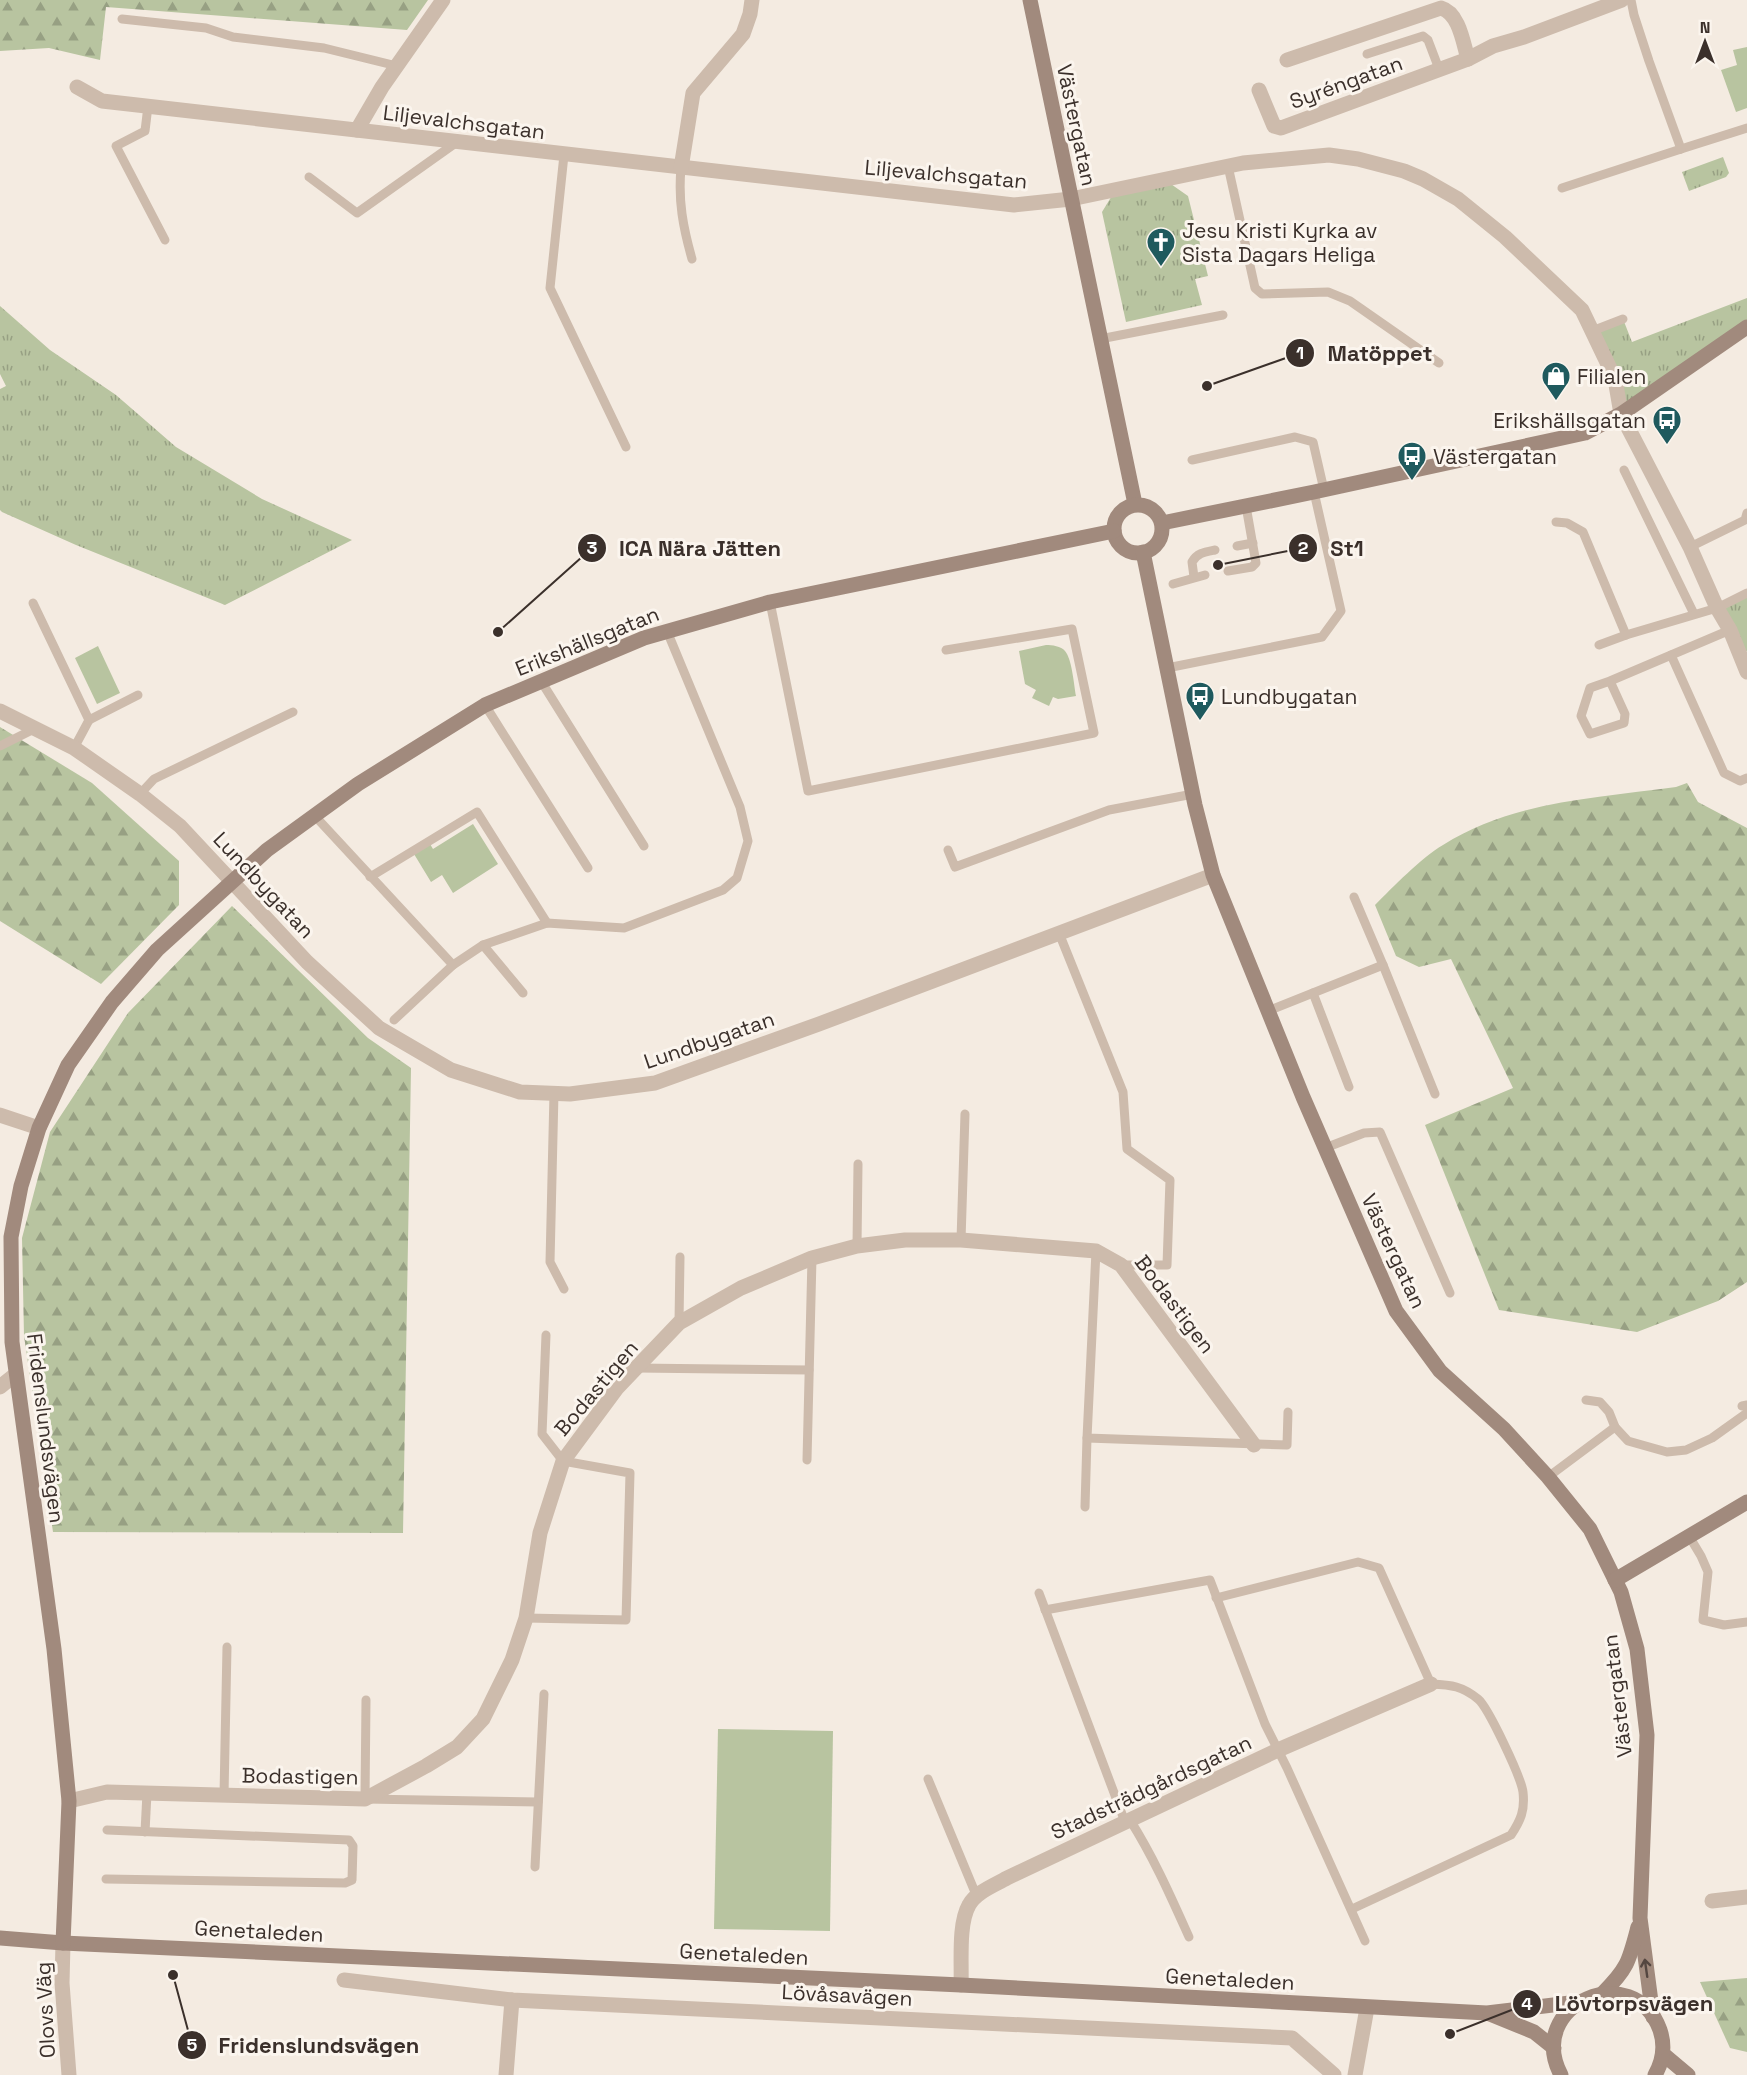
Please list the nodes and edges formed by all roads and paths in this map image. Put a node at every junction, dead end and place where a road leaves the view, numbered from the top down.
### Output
1 (443, 0) edge
2 (752, 0) edge
3 (1030, 0) edge
4 (1622, 0) edge
5 (1631, 0) edge
6 (122, 19) dead end
7 (1367, 54) dead end
8 (1468, 58) junction
9 (1287, 60) dead end
10 (397, 66) junction
11 (1439, 69) junction
12 (77, 87) dead end
13 (1259, 90) dead end
14 (148, 106) junction
15 (1747, 128) edge
16 (357, 130) junction
17 (457, 142) junction
18 (1682, 149) junction
19 (564, 154) junction
20 (1228, 166) junction
21 (681, 168) junction
22 (309, 177) dead end
23 (1562, 188) dead end
24 (1071, 199) junction
25 (165, 240) dead end
26 (692, 259) dead end
27 (1223, 315) dead end
28 (1623, 319) dead end
29 (1747, 327) edge
30 (1592, 331) junction
31 (1100, 339) junction
32 (1439, 363) dead end
33 (1621, 414) junction
34 (626, 447) dead end
35 (1192, 460) dead end
36 (1624, 470) dead end
37 (1319, 491) junction
38 (1135, 504) junction
39 (1246, 506) junction
40 (1747, 513) edge
41 (1556, 522) dead end
42 (1162, 523) junction
43 (1114, 531) junction
44 (1253, 543) junction
45 (1237, 546) dead end
46 (1690, 547) junction
47 (1215, 550) dead end
48 (1143, 552) junction
49 (1228, 571) dead end
50 (1205, 575) dead end
51 (1194, 577) junction
52 (1173, 584) dead end
53 (1747, 593) edge
54 (770, 602) junction
55 (33, 603) dead end
56 (1717, 608) junction
57 (1694, 614) junction
58 (1730, 630) junction
59 (667, 631) junction
60 (1626, 635) junction
61 (1599, 645) dead end
62 (946, 650) dead end
63 (1743, 651) edge
64 (1671, 655) junction
65 (1167, 668) junction
66 (1747, 672) edge
67 (542, 681) junction
68 (1611, 681) junction
69 (138, 695) dead end
70 (485, 705) junction
71 (0, 711) edge
72 (293, 712) dead end
73 (89, 720) junction
74 (34, 729) junction
75 (0, 746) edge
76 (74, 748) junction
77 (1747, 778) edge
78 (140, 794) junction
79 (1193, 794) junction
80 (314, 815) junction
81 (644, 846) dead end
82 (948, 850) dead end
83 (588, 868) dead end
84 (1213, 875) junction
85 (370, 877) junction
86 (231, 882) junction
87 (1354, 897) dead end
88 (547, 923) junction
89 (1059, 933) junction
90 (483, 945) junction
91 (453, 965) junction
92 (1383, 965) junction
93 (523, 993) dead end
94 (1313, 993) junction
95 (1268, 1011) junction
96 (394, 1020) dead end
97 (1350, 1087) dead end
98 (554, 1093) junction
99 (1435, 1094) dead end
100 (965, 1114) dead end
101 (0, 1115) edge
102 (39, 1128) junction
103 (1325, 1148) junction
104 (858, 1164) dead end
105 (961, 1240) junction
106 (857, 1246) junction
107 (1096, 1251) junction
108 (680, 1257) dead end
109 (812, 1258) junction
110 (1121, 1264) junction
111 (564, 1289) dead end
112 (1450, 1293) dead end
113 (679, 1323) junction
114 (546, 1335) dead end
115 (636, 1368) junction
116 (809, 1370) junction
117 (16, 1374) junction
118 (0, 1388) edge
119 (1586, 1400) dead end
120 (1745, 1408) edge
121 (1288, 1412) dead end
122 (1615, 1427) junction
123 (1088, 1438) junction
124 (1254, 1445) junction
125 (807, 1460) dead end
126 (563, 1461) junction
127 (1548, 1477) junction
128 (1747, 1502) edge
129 (1085, 1507) dead end
130 (1689, 1536) junction
131 (1615, 1580) junction
132 (1038, 1593) dead end
133 (1216, 1598) junction
134 (1045, 1610) junction
135 (526, 1618) junction
136 (1747, 1622) edge
137 (227, 1647) dead end
138 (1431, 1684) junction
139 (544, 1694) dead end
140 (366, 1700) dead end
141 (1278, 1750) junction
142 (928, 1779) dead end
143 (147, 1793) junction
144 (224, 1795) junction
145 (365, 1799) junction
146 (69, 1801) junction
147 (538, 1802) junction
148 (1128, 1821) junction
149 (107, 1830) dead end
150 (145, 1832) junction
151 (536, 1867) dead end
152 (106, 1879) dead end
153 (977, 1897) junction
154 (1747, 1897) edge
155 (1712, 1901) dead end
156 (1352, 1909) junction
157 (1640, 1918) junction
158 (1189, 1937) dead end
159 (0, 1938) edge
160 (1365, 1941) dead end
161 (63, 1943) junction
162 (344, 1980) dead end
163 (961, 1985) junction
164 (1603, 1994) junction
165 (512, 2000) junction
166 (1578, 2002) junction
167 (1367, 2008) junction
168 (1487, 2013) junction
169 (1653, 2017) junction
170 (1554, 2048) junction
171 (1662, 2054) junction
172 (1558, 2072) edge
173 (69, 2075) edge
174 (506, 2075) edge
175 (1334, 2075) edge
176 (1355, 2075) edge
177 (1655, 2075) edge
178 (1688, 2075) edge

1 - 10 street
2 - 21 street
3 - 24 street, Västergatan
4 - 8 street, Syréngatan
5 - 18 lane
6 - 10 lane
7 - 11 lane
8 - 9 street, Syréngatan
8 - 11 street, Syréngatan
10 - 16 street
11 - 13 street, Syréngatan
12 - 14 street, Liljevalchsgatan
14 - 16 street, Liljevalchsgatan
14 - 25 lane
15 - 18 lane
16 - 17 street, Liljevalchsgatan
17 - 19 street, Liljevalchsgatan
17 - 22 lane
18 - 23 lane
19 - 21 street, Liljevalchsgatan
19 - 34 lane
20 - 24 street, Liljevalchsgatan
20 - 30 street, Liljevalchsgatan
20 - 32 lane
21 - 24 street, Liljevalchsgatan
21 - 26 lane
24 - 31 street, Västergatan
27 - 31 lane
28 - 30 lane
29 - 33 street
30 - 33 street, Liljevalchsgatan
31 - 38 street, Västergatan
33 - 37 street
33 - 46 street, Liljevalchsgatan
35 - 37 lane
36 - 57 lane
37 - 39 street
37 - 65 lane
38 - 42 street
38 - 43 street
39 - 42 street
39 - 44 lane
40 - 46 lane
41 - 60 lane
42 - 48 street
43 - 48 street
43 - 54 street, Erikshällsgatan
44 - 45 lane
44 - 49 lane
46 - 56 street, Liljevalchsgatan
47 - 51 lane
48 - 65 street, Västergatan
50 - 51 lane
51 - 52 lane
53 - 56 lane
54 - 59 street, Erikshällsgatan
54 - 62 lane
55 - 73 lane
56 - 57 lane
56 - 58 street, Liljevalchsgatan
57 - 60 lane
58 - 63 street, Liljevalchsgatan
58 - 64 lane
59 - 67 street, Erikshällsgatan
59 - 88 lane
60 - 61 lane
63 - 66 street, Liljevalchsgatan
64 - 68 lane
64 - 77 lane
65 - 79 street, Västergatan
67 - 70 street, Erikshällsgatan
67 - 81 lane
68 - 68 lane
69 - 73 lane
70 - 80 street, Erikshällsgatan
70 - 83 lane
71 - 74 street, Lundbygatan
72 - 78 lane
73 - 76 lane
74 - 75 lane
74 - 76 street, Lundbygatan
76 - 78 street, Lundbygatan
78 - 86 street, Lundbygatan
79 - 82 lane
79 - 84 street, Västergatan
80 - 85 lane
80 - 86 street, Erikshällsgatan
84 - 89 street, Lundbygatan
84 - 95 street, Västergatan
85 - 88 lane
85 - 91 lane
86 - 98 street, Lundbygatan
86 - 102 street, Fridenslundsvägen
87 - 92 lane
88 - 90 lane
89 - 98 street, Lundbygatan
89 - 110 lane
90 - 91 lane
90 - 93 lane
91 - 96 lane
92 - 94 lane
92 - 99 lane
94 - 95 lane
94 - 97 lane
95 - 103 street, Västergatan
98 - 111 lane
100 - 105 lane
101 - 102 street
102 - 117 street, Fridenslundsvägen
103 - 112 lane
103 - 127 street, Västergatan
104 - 106 lane
105 - 106 street, Bodastigen
105 - 107 street, Bodastigen
106 - 109 street, Bodastigen
107 - 110 street, Bodastigen
107 - 123 lane
108 - 113 lane
109 - 113 street, Bodastigen
109 - 116 lane
110 - 124 street, Bodastigen
113 - 115 street, Bodastigen
114 - 126 lane
115 - 116 lane
115 - 126 street, Bodastigen
116 - 125 lane
117 - 118 street
117 - 146 street, Fridenslundsvägen
119 - 122 lane
120 - 122 lane
121 - 124 lane
122 - 127 lane
123 - 124 lane
123 - 129 lane
126 - 135 street, Bodastigen
126 - 135 lane
127 - 131 street, Västergatan
128 - 130 street
130 - 131 street
130 - 136 lane
131 - 157 street, Västergatan
132 - 134 lane
133 - 134 lane
133 - 138 lane
133 - 141 lane
134 - 148 lane
135 - 145 street, Bodastigen
137 - 144 lane
138 - 141 street, Stadsträdgårdsgatan
138 - 156 lane
139 - 147 lane
140 - 145 lane
141 - 148 street, Stadsträdgårdsgatan
141 - 156 lane
142 - 153 lane
143 - 144 street, Bodastigen
143 - 146 street, Bodastigen
143 - 150 lane
144 - 145 street, Bodastigen
145 - 147 lane
146 - 161 street, Fridenslundsvägen
147 - 151 lane
148 - 153 street, Stadsträdgårdsgatan
148 - 158 lane
149 - 150 lane
150 - 152 lane
153 - 163 street
154 - 155 street
156 - 160 lane
157 - 164 street, Västergatan
169 -> 157 street, Västergatan
159 - 161 street, Genetaleden
161 - 163 street, Genetaleden
161 - 173 street, Olovs Väg
162 - 165 street, Lövåsavägen
163 - 167 street, Genetaleden
164 - 166 street, Genetaleden
164 - 169 street
165 - 174 street
165 - 175 street, Lövåsavägen
166 - 168 street, Genetaleden
166 - 170 street
167 - 168 street, Genetaleden
167 - 176 street
168 - 170 street, Genetaleden
169 - 171 street, Västergatan
170 - 172 street
171 - 177 street
171 - 178 street

